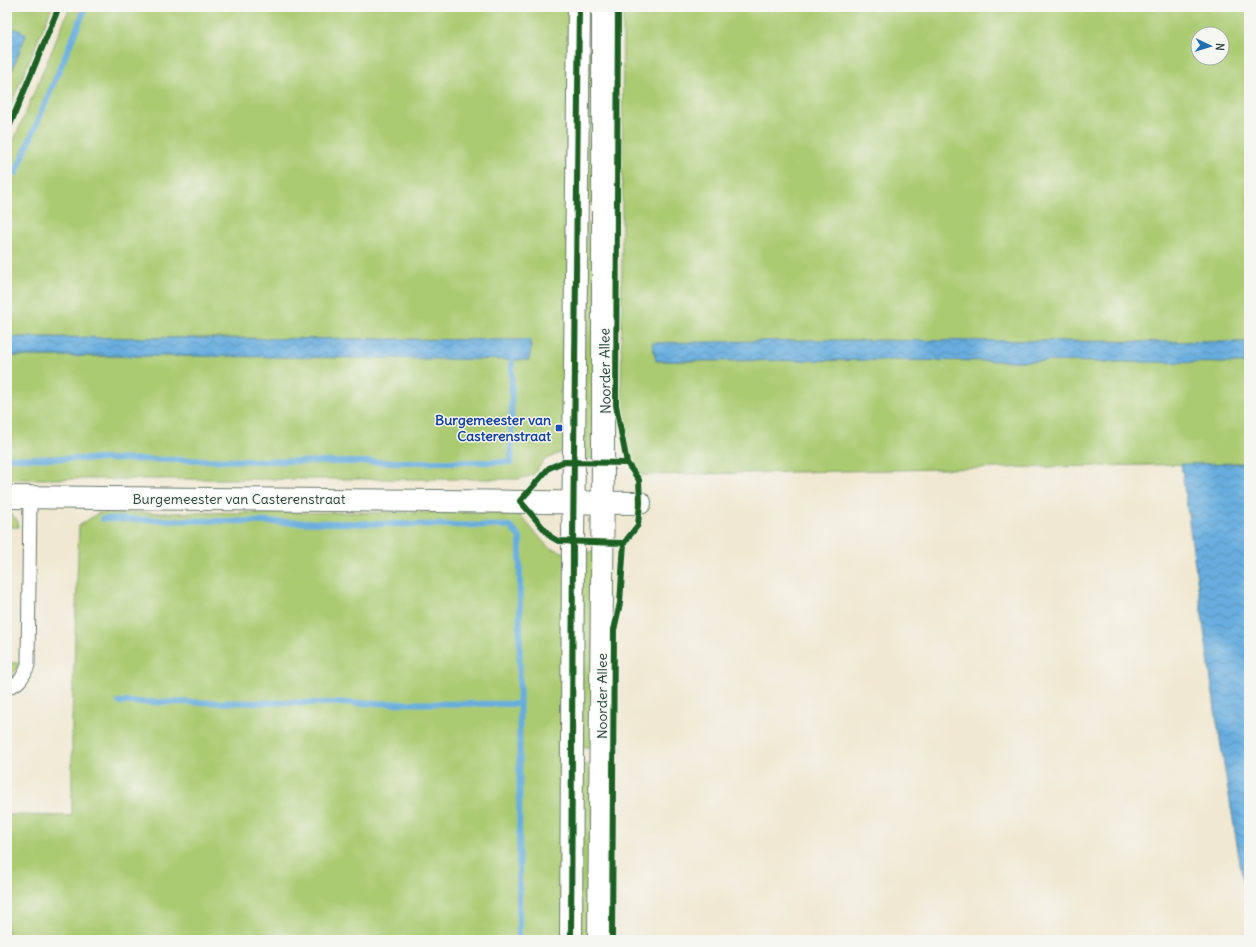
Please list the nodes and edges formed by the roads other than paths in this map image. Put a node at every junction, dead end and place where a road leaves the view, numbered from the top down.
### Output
1 (579, 7) edge
2 (604, 7) edge
3 (7, 497) edge
4 (30, 497) junction
5 (574, 502) junction
6 (603, 502) junction
7 (640, 503) dead end
8 (7, 687) edge
9 (571, 940) edge
10 (599, 940) edge

1 - 5 street, Noorder Allee
2 - 6 street, Noorder Allee
3 - 4 street, Burgemeester van Casterenstraat
4 - 5 street, Burgemeester van Casterenstraat
4 - 8 lane
5 - 6 street, Burgemeester van Casterenstraat
5 - 9 street, Noorder Allee
6 - 7 street, Burgemeester van Casterenstraat
6 - 10 street, Noorder Allee

